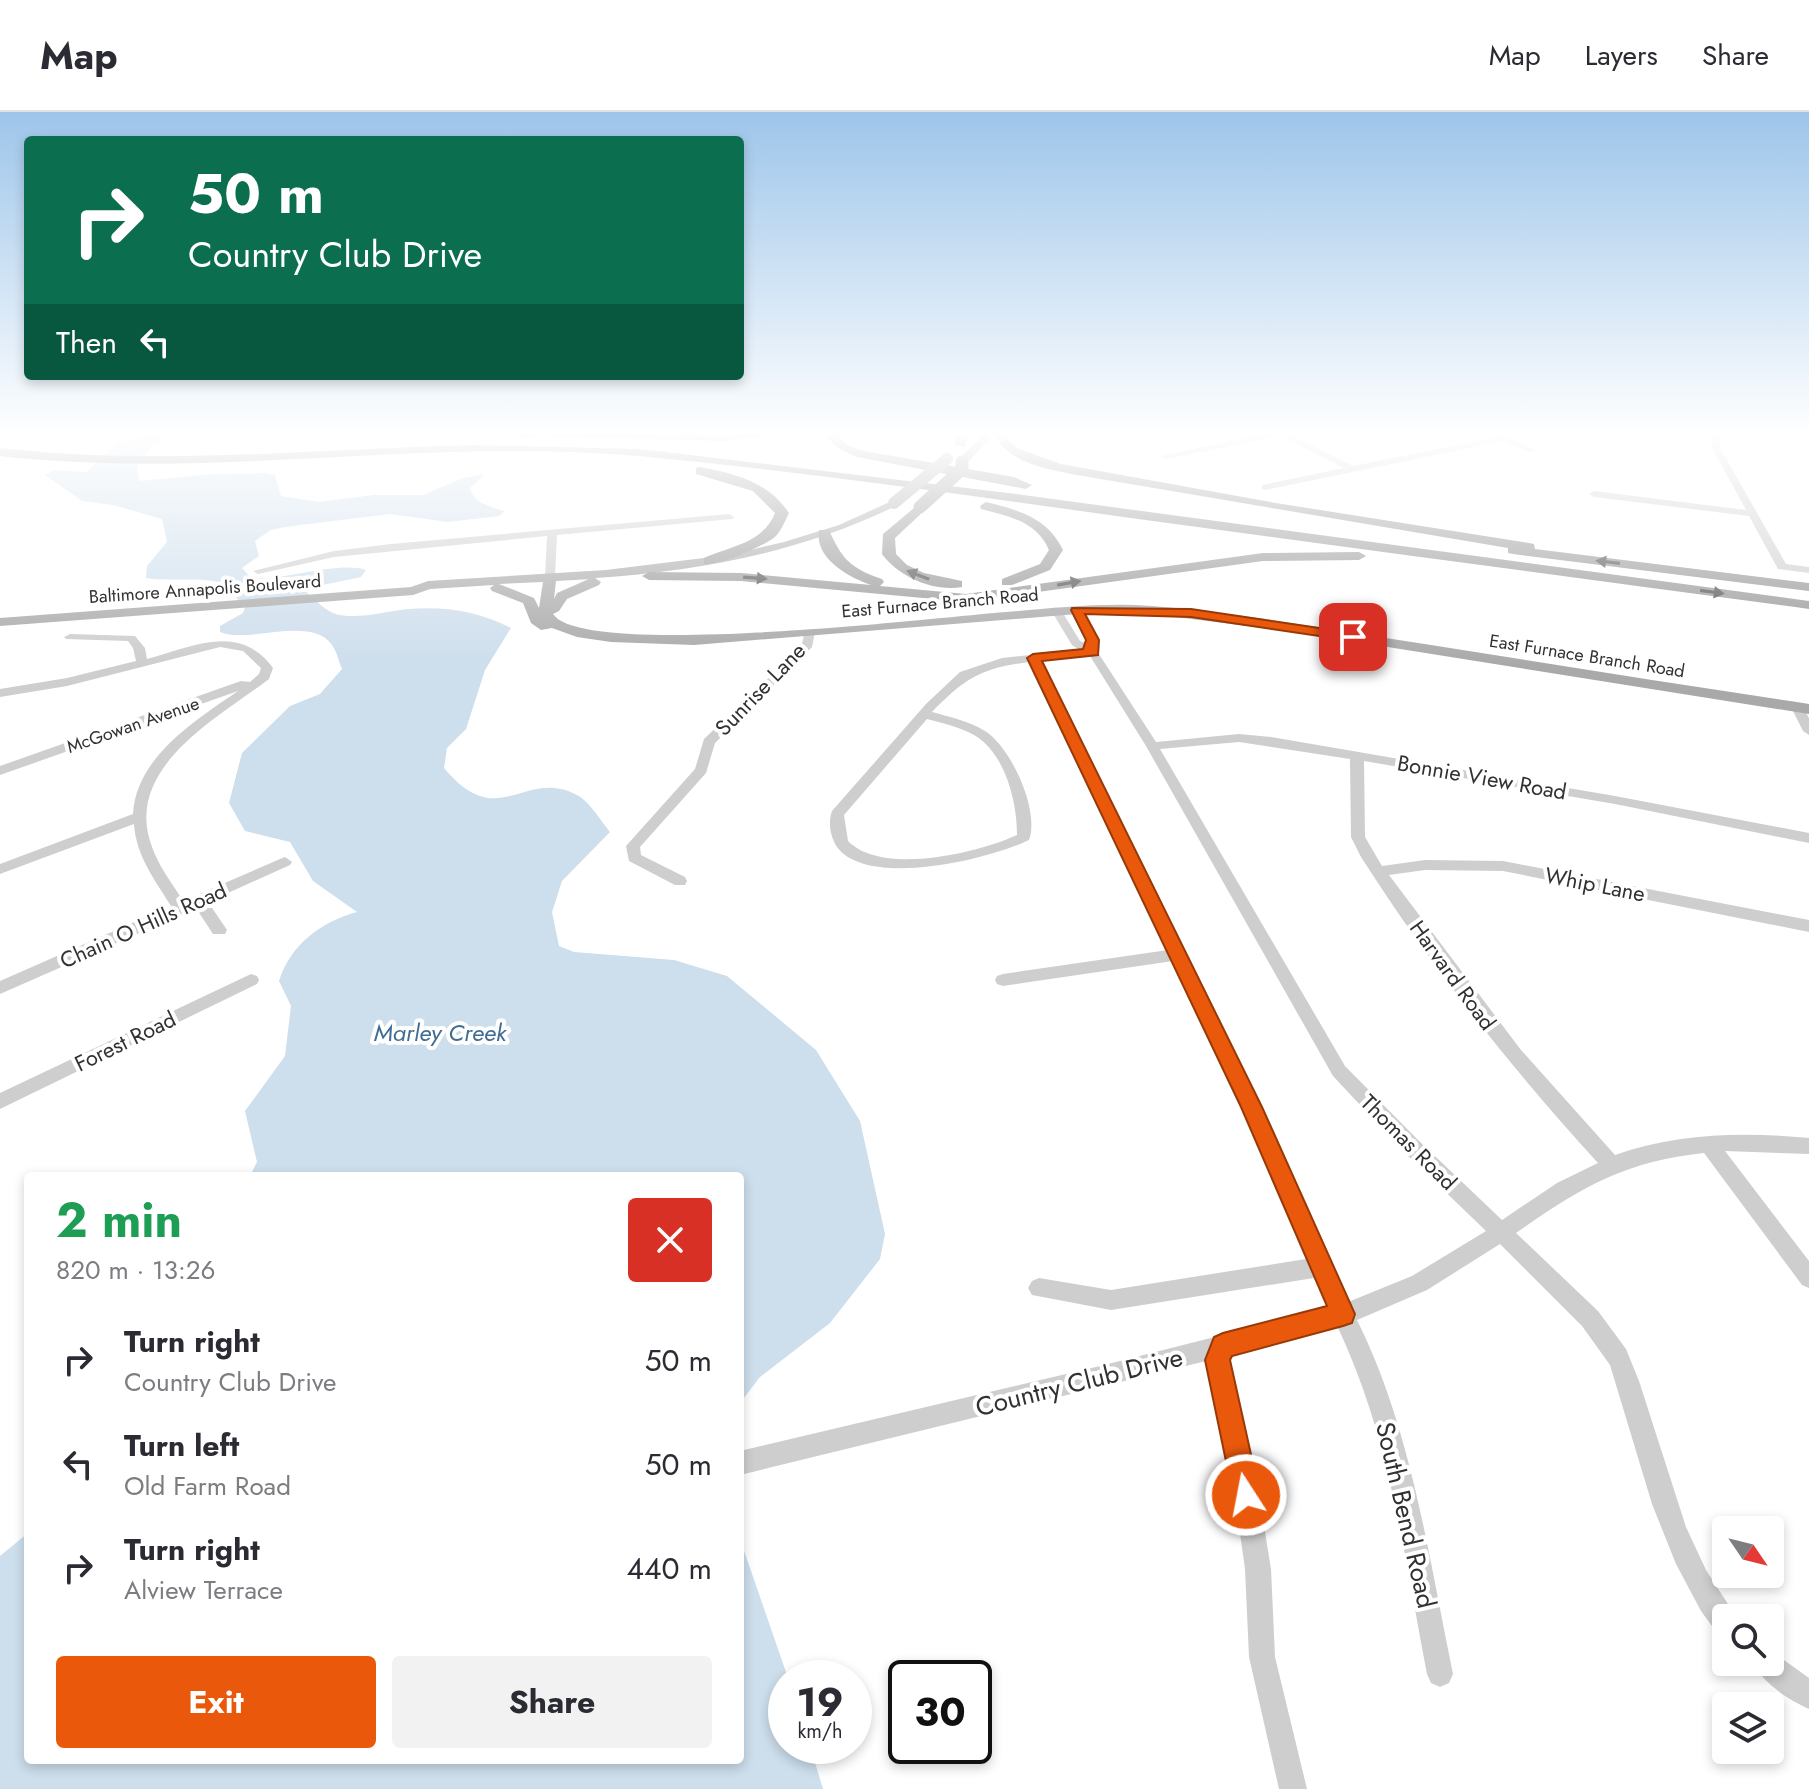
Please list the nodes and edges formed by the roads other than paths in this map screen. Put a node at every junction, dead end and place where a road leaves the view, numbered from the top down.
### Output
1 (779, 509) edge
2 (881, 509) edge
3 (908, 509) edge
4 (912, 509) edge
5 (997, 509) edge
6 (1125, 509) edge
7 (1210, 509) edge
8 (1294, 509) edge
9 (1719, 509) edge
10 (1748, 509) edge
11 (1750, 513) junction
12 (729, 517) dead end
13 (552, 534) junction
14 (824, 538) junction
15 (1572, 557) junction
16 (709, 561) junction
17 (1809, 570) edge
18 (258, 571) dead end
19 (649, 576) junction
20 (549, 580) junction
21 (594, 582) junction
22 (1635, 582) junction
23 (1809, 587) edge
24 (497, 588) junction
25 (413, 591) junction
26 (901, 592) junction
27 (1809, 605) edge
28 (1077, 610) junction
29 (545, 612) junction
30 (1057, 612) junction
31 (0, 622) edge
32 (558, 627) junction
33 (809, 632) junction
34 (70, 637) dead end
35 (1091, 650) junction
36 (1033, 658) junction
37 (142, 662) junction
38 (265, 676) junction
39 (0, 693) edge
40 (1803, 708) edge
41 (924, 714) junction
42 (1809, 731) edge
43 (1152, 746) junction
44 (1357, 755) junction
45 (0, 771) edge
46 (139, 817) junction
47 (1809, 838) edge
48 (285, 862) dead end
49 (0, 869) edge
50 (1378, 872) junction
51 (680, 881) dead end
52 (199, 901) junction
53 (180, 909) junction
54 (1809, 926) edge
55 (219, 930) dead end
56 (1177, 955) junction
57 (251, 980) dead end
58 (1003, 980) dead end
59 (0, 988) edge
60 (0, 1101) edge
61 (1708, 1143) junction
62 (1809, 1146) edge
63 (1613, 1166) junction
64 (1502, 1232) junction
65 (1320, 1267) junction
66 (1809, 1278) edge
67 (1039, 1288) dead end
68 (1343, 1314) junction
69 (1223, 1345) junction
70 (744, 1462) edge
71 (1712, 1607) edge
72 (1440, 1674) dead end
73 (1784, 1676) edge
74 (1809, 1695) edge
75 (1293, 1789) edge

1 - 16 highway
2 - 14 main road, Baltimore Annapolis Boulevard, bridge
3 - 14 main road, Baltimore Annapolis Boulevard
5 -> 4 highway
6 - 22 highway
7 - 15 highway
8 - 15 highway
9 - 11 street
10 - 11 street
11 - 17 street
12 - 13 street
13 - 18 street
13 - 20 street
14 - 16 main road, Baltimore Annapolis Boulevard
14 - 19 main road, Baltimore Annapolis Boulevard
14 - 26 highway
23 -> 15 highway
16 - 20 main road, Baltimore Annapolis Boulevard
19 - 21 main road, Baltimore Annapolis Boulevard
19 -> 26 highway
20 - 21 main road, Baltimore Annapolis Boulevard
20 - 24 main road, Baltimore Annapolis Boulevard
20 - 25 main road, Baltimore Annapolis Boulevard
20 - 29 main road
21 - 29 main road
26 -> 22 highway
22 -> 27 highway
24 - 25 main road, Baltimore Annapolis Boulevard
24 - 32 main road
25 - 31 main road, Baltimore Annapolis Boulevard
28 - 30 main road, East Furnace Branch Road
28 - 35 street, Thomas Road
28 - 40 main road, East Furnace Branch Road
29 - 32 main road
30 - 33 main road, East Furnace Branch Road
30 - 35 street, Thomas Road
32 - 33 main road, East Furnace Branch Road
33 - 51 street, Sunrise Lane
34 - 37 street
35 - 36 street
35 - 43 street, Thomas Road
36 - 41 street
36 - 56 street, South Bend Road
37 - 38 street
37 - 39 street
38 - 45 street, McGowan Avenue
38 - 46 street
40 - 42 street
41 - 41 street
43 - 44 street, Bonnie View Road
43 - 64 street, Thomas Road
44 - 47 street, Bonnie View Road
44 - 50 street, Harvard Road
46 - 49 street
46 - 53 street
48 - 52 street, Chain O Hills Road
50 - 54 street, Whip Lane
50 - 63 street, Harvard Road
52 - 53 street, Chain O Hills Road
52 - 55 street
53 - 59 street, Chain O Hills Road
56 - 58 street
56 - 65 street, South Bend Road
57 - 60 street, Forest Road
61 - 62 street, Country Club Drive
61 - 63 street, Country Club Drive
61 - 66 street
63 - 64 street, Country Club Drive
64 - 68 street, Country Club Drive
64 - 71 street, Thomas Road
65 - 67 street
65 - 68 street, South Bend Road
68 - 69 street, Country Club Drive
68 - 72 street, South Bend Road
69 - 70 street, Country Club Drive
69 - 75 street
73 - 74 street

